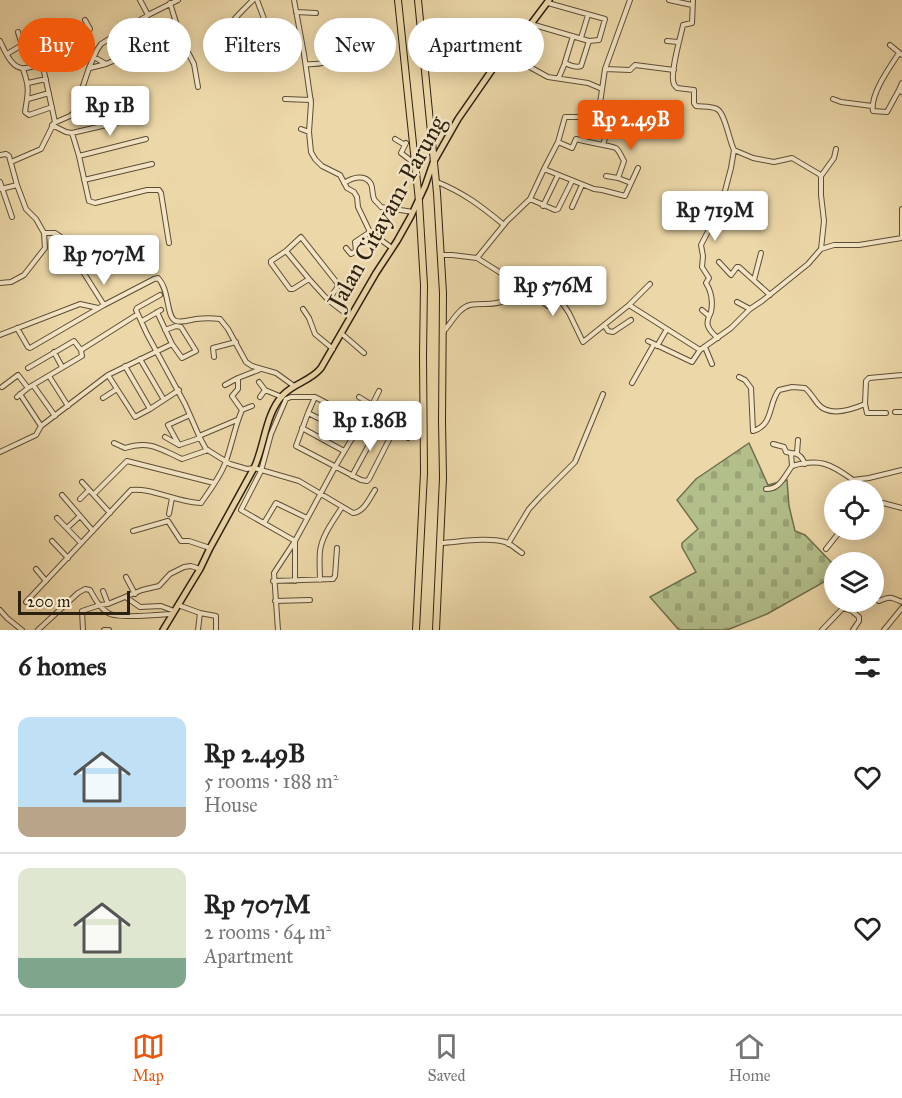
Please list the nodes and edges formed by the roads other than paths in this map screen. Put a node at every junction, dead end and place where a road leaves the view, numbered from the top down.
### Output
1 (178, 0) edge
2 (255, 0) edge
3 (294, 0) edge
4 (398, 0) edge
5 (418, 0) edge
6 (630, 0) edge
7 (669, 0) edge
8 (140, 1) edge
9 (548, 2) edge
10 (693, 2) edge
11 (170, 3) junction
12 (296, 12) junction
13 (316, 13) dead end
14 (149, 15) junction
15 (588, 15) junction
16 (238, 18) edge
17 (263, 18) edge
18 (536, 18) edge
19 (544, 28) edge
20 (573, 36) junction
21 (581, 38) junction
22 (667, 40) dead end
23 (0, 41) edge
24 (589, 41) junction
25 (678, 42) junction
26 (890, 45) dead end
27 (18, 47) edge
28 (7, 54) junction
29 (901, 54) edge
30 (95, 55) edge
31 (95, 58) edge
32 (565, 63) junction
33 (106, 64) joint
34 (306, 64) junction
35 (314, 64) edge
36 (18, 66) edge
37 (95, 67) edge
38 (605, 69) junction
39 (674, 70) junction
40 (24, 72) edge
41 (44, 72) edge
42 (88, 72) edge
43 (491, 72) edge
44 (539, 72) edge
45 (559, 77) dead end
46 (46, 79) junction
47 (28, 83) junction
48 (902, 83) edge
49 (198, 87) dead end
50 (602, 89) junction
51 (900, 91) edge
52 (49, 93) junction
53 (28, 99) junction
54 (285, 99) dead end
55 (310, 99) junction
56 (833, 99) dead end
57 (872, 106) junction
58 (52, 107) junction
59 (145, 116) dead end
60 (590, 117) junction
61 (598, 117) junction
62 (615, 117) dead end
63 (54, 123) junction
64 (301, 129) dead end
65 (309, 132) junction
66 (72, 133) junction
67 (606, 135) dead end
68 (146, 139) dead end
69 (395, 139) dead end
70 (584, 141) junction
71 (558, 142) junction
72 (603, 145) junction
73 (836, 149) dead end
74 (734, 150) junction
75 (0, 155) edge
76 (80, 156) junction
77 (11, 162) junction
78 (433, 163) junction
79 (152, 164) dead end
80 (415, 164) junction
81 (638, 168) dead end
82 (544, 169) junction
83 (558, 175) junction
84 (606, 176) dead end
85 (821, 176) junction
86 (618, 178) junction
87 (84, 180) junction
88 (572, 180) junction
89 (435, 181) junction
90 (0, 182) edge
91 (344, 183) junction
92 (631, 183) junction
93 (582, 184) junction
94 (17, 185) junction
95 (1, 189) edge
96 (530, 199) junction
97 (418, 201) junction
98 (543, 206) junction
99 (572, 207) dead end
100 (902, 209) edge
101 (413, 212) junction
102 (12, 217) dead end
103 (504, 225) junction
104 (370, 232) junction
105 (44, 233) junction
106 (902, 238) edge
107 (169, 243) dead end
108 (346, 248) dead end
109 (392, 248) junction
110 (820, 249) junction
111 (286, 250) junction
112 (760, 253) dead end
113 (442, 255) junction
114 (477, 258) junction
115 (719, 262) dead end
116 (309, 279) junction
117 (754, 280) junction
118 (0, 283) edge
119 (650, 284) dead end
120 (523, 286) junction
121 (160, 295) dead end
122 (770, 295) junction
123 (328, 300) junction
124 (737, 302) dead end
125 (104, 305) junction
126 (629, 305) junction
127 (98, 308) junction
128 (303, 309) dead end
129 (750, 309) junction
130 (702, 310) dead end
131 (138, 314) junction
132 (709, 316) junction
133 (350, 317) junction
134 (631, 320) dead end
135 (142, 321) junction
136 (605, 326) junction
137 (17, 328) junction
138 (667, 328) junction
139 (165, 330) junction
140 (443, 332) junction
141 (342, 333) junction
142 (0, 334) edge
143 (718, 338) junction
144 (648, 341) dead end
145 (236, 342) junction
146 (172, 344) junction
147 (655, 345) junction
148 (705, 347) junction
149 (333, 349) junction
150 (81, 350) junction
151 (700, 350) junction
152 (54, 352) junction
153 (156, 352) junction
154 (364, 353) dead end
155 (214, 357) dead end
156 (140, 359) junction
157 (712, 364) dead end
158 (125, 366) junction
159 (62, 367) junction
160 (28, 368) dead end
161 (262, 368) junction
162 (108, 375) junction
163 (902, 375) edge
164 (49, 376) junction
165 (739, 377) dead end
166 (238, 378) junction
167 (259, 382) dead end
168 (632, 383) dead end
169 (33, 385) junction
170 (225, 385) dead end
171 (2, 387) dead end
172 (295, 387) junction
173 (28, 388) junction
174 (117, 389) junction
175 (178, 390) junction
176 (265, 390) junction
177 (380, 391) dead end
178 (603, 394) dead end
179 (260, 397) dead end
180 (282, 397) junction
181 (315, 397) junction
182 (359, 397) dead end
183 (103, 398) dead end
184 (164, 400) junction
185 (865, 404) junction
186 (372, 405) junction
187 (68, 406) junction
188 (252, 406) dead end
189 (150, 410) junction
190 (242, 410) junction
191 (886, 412) dead end
192 (895, 412) dead end
193 (902, 412) edge
194 (308, 413) junction
195 (190, 414) junction
196 (55, 416) junction
197 (238, 419) junction
198 (361, 421) junction
199 (382, 422) junction
200 (40, 426) junction
201 (302, 428) junction
202 (394, 430) junction
203 (353, 435) junction
204 (165, 437) dead end
205 (200, 437) junction
206 (408, 438) dead end
207 (798, 440) dead end
208 (114, 443) dead end
209 (772, 444) dead end
210 (178, 445) junction
211 (208, 450) junction
212 (344, 451) junction
213 (0, 452) edge
214 (791, 453) junction
215 (797, 453) junction
216 (226, 462) junction
217 (806, 464) junction
218 (792, 466) junction
219 (335, 467) junction
220 (254, 468) junction
221 (902, 470) edge
222 (261, 471) junction
223 (352, 476) junction
224 (853, 480) joint
225 (82, 482) dead end
226 (214, 483) junction
227 (766, 489) dead end
228 (89, 490) junction
229 (375, 490) dead end
230 (320, 493) junction
231 (94, 494) junction
232 (62, 495) dead end
233 (172, 498) junction
234 (80, 499) dead end
235 (884, 503) edge
236 (342, 507) junction
237 (902, 508) edge
238 (110, 513) junction
239 (169, 514) dead end
240 (80, 516) junction
241 (57, 518) dead end
242 (307, 518) junction
243 (264, 524) junction
244 (67, 528) junction
245 (93, 531) junction
246 (133, 531) dead end
247 (833, 540) edge
248 (295, 541) junction
249 (52, 542) dead end
250 (81, 543) junction
251 (439, 543) junction
252 (508, 544) junction
253 (210, 548) junction
254 (337, 548) dead end
255 (826, 549) dead end
256 (522, 553) dead end
257 (68, 558) junction
258 (200, 569) junction
259 (36, 570) dead end
260 (126, 577) dead end
261 (320, 580) junction
262 (46, 581) junction
263 (273, 581) junction
264 (296, 581) junction
265 (103, 591) dead end
266 (135, 594) junction
267 (126, 597) junction
268 (884, 598) edge
269 (310, 600) dead end
270 (26, 602) dead end
271 (275, 602) junction
272 (902, 602) edge
273 (108, 604) junction
274 (100, 605) junction
275 (177, 605) junction
276 (902, 608) edge
277 (0, 609) edge
278 (172, 613) junction
279 (200, 613) junction
280 (22, 630) edge
281 (38, 630) edge
282 (83, 630) edge
283 (104, 630) edge
284 (110, 630) edge
285 (163, 630) edge
286 (198, 630) edge
287 (216, 630) edge
288 (278, 630) edge
289 (416, 630) edge
290 (436, 630) edge
291 (822, 630) edge
292 (854, 630) edge
293 (884, 630) edge

1 - 11 street
2 - 16 street
2 - 17 street
3 - 12 street
4 - 80 highway
5 - 78 highway
6 - 38 street
7 - 10 street
8 - 14 street
9 - 15 street
9 - 18 main road, Jalan Citayam-Parung
10 - 25 street
11 - 14 street
11 - 49 street
12 - 13 street
12 - 34 street
14 - 30 street
15 - 21 street
15 - 24 street
19 - 20 street
20 - 21 street
20 - 32 street
21 - 24 street
22 - 25 street
23 - 28 street
24 - 32 street
25 - 39 street
26 - 29 street
27 - 28 street
28 - 36 street
29 - 57 street
31 - 33 street
32 - 45 street
33 - 37 street
34 - 35 street
34 - 55 street
38 - 39 street
38 - 50 street
39 - 74 street
40 - 47 street
41 - 46 street
42 - 63 street
43 - 78 main road, Jalan Citayam-Parung
44 - 50 street
46 - 47 street
46 - 52 street
47 - 53 street
48 - 51 street
50 - 61 street
51 - 57 street
52 - 53 street
52 - 58 street
53 - 58 street
54 - 55 street
55 - 65 street
56 - 57 street
58 - 63 street
59 - 66 street
60 - 61 street
60 - 70 street
60 - 71 street
61 - 62 street
63 - 66 street
63 - 77 street
64 - 65 street
65 - 91 street
66 - 76 street
67 - 72 street
68 - 76 street
69 - 80 street
70 - 71 street
70 - 72 street
71 - 82 street
72 - 86 street
73 - 85 street
74 - 85 street
74 - 132 street
75 - 77 street
76 - 87 street
77 - 94 street
78 - 89 highway
78 - 97 main road, Jalan Citayam-Parung
79 - 87 street
80 - 97 highway
81 - 92 street
82 - 83 street
82 - 96 street
83 - 88 street
83 - 98 street
84 - 86 street
85 - 110 street
86 - 92 street
87 - 107 street
88 - 93 street
88 - 98 street
89 - 103 street
89 - 113 highway
90 - 95 street
91 - 101 street
91 - 104 street
92 - 93 street
93 - 99 street
94 - 95 street
94 - 105 street
95 - 102 street
96 - 98 street
96 - 103 street
97 - 101 main road, Jalan Citayam-Parung
97 - 289 highway
100 - 106 street
101 - 109 main road, Jalan Citayam-Parung
103 - 114 street
104 - 108 street
104 - 109 street
105 - 118 street
105 - 125 street
106 - 110 street
109 - 133 main road, Jalan Citayam-Parung
110 - 122 street
111 - 116 street
111 - 116 street
111 - 123 street
112 - 117 street
113 - 114 street
113 - 140 highway
114 - 120 street
115 - 117 street
116 - 123 street
117 - 122 street
119 - 126 street
120 - 136 street
120 - 140 street
121 - 131 street
122 - 129 street
123 - 133 street
124 - 129 street
125 - 127 street
125 - 145 street
126 - 136 street
126 - 138 street
127 - 137 street
127 - 137 street
128 - 149 street
129 - 143 street
130 - 132 street
131 - 135 street
131 - 150 street
132 - 143 street
133 - 141 main road, Jalan Citayam-Parung
134 - 136 street
135 - 139 street
135 - 153 street
137 - 142 street
138 - 147 street
138 - 151 street
139 - 146 street
139 - 146 street
140 - 251 highway
141 - 149 main road, Jalan Citayam-Parung
141 - 154 street
143 - 148 street
144 - 147 street
145 - 155 street
145 - 161 street
146 - 153 street
147 - 151 street
147 - 168 street
148 - 151 street
148 - 157 street
149 - 172 main road, Jalan Citayam-Parung
150 - 152 street
150 - 159 street
152 - 159 street
152 - 160 street
153 - 156 street
153 - 175 street
156 - 158 street
156 - 184 street
158 - 162 street
158 - 189 street
159 - 164 street
161 - 166 street
161 - 172 street
162 - 174 street
162 - 187 street
163 - 185 street
164 - 169 street
164 - 187 street
165 - 185 street
166 - 170 street
166 - 190 street
167 - 176 street
169 - 173 street
169 - 196 street
171 - 173 street
172 - 180 main road, Jalan Citayam-Parung
173 - 200 street
174 - 183 street
174 - 189 street
175 - 184 street
175 - 195 street
176 - 179 street
176 - 180 street
177 - 186 street
178 - 252 street
180 - 220 main road, Jalan Citayam-Parung
181 - 194 street
181 - 198 street
181 - 222 street
182 - 186 street
184 - 189 street
185 - 191 street
186 - 198 street
186 - 199 street
187 - 196 street
188 - 190 street
190 - 197 street
192 - 193 street
194 - 201 street
194 - 203 street
195 - 205 street
195 - 210 street
196 - 200 street
197 - 205 street
197 - 216 street
198 - 203 street
199 - 202 street
199 - 223 street
200 - 213 street
201 - 212 street
201 - 219 street
202 - 206 street
202 - 223 street
203 - 212 street
204 - 210 street
205 - 210 street
205 - 211 street
207 - 215 street
208 - 211 street
209 - 214 street
211 - 216 street
212 - 219 street
214 - 215 street
214 - 218 street
215 - 217 street
216 - 220 street
216 - 226 street
217 - 218 street
217 - 224 street
218 - 227 street
219 - 223 street
219 - 230 street
220 - 222 street
220 - 253 main road, Jalan Citayam-Parung
221 - 224 street
222 - 230 street
222 - 243 street
225 - 228 street
226 - 231 street
226 - 233 street
228 - 231 street
228 - 234 street
229 - 236 street
230 - 236 street
230 - 242 street
231 - 238 street
232 - 240 street
233 - 238 street
233 - 239 street
235 - 237 street
236 - 261 street
238 - 245 street
240 - 244 street
240 - 245 street
241 - 244 street
242 - 243 street
242 - 248 street
243 - 248 street
244 - 250 street
245 - 250 street
246 - 253 street
247 - 255 street
248 - 263 street
248 - 264 street
249 - 257 street
250 - 257 street
251 - 252 street
251 - 290 highway
252 - 256 street
253 - 258 main road, Jalan Citayam-Parung
254 - 261 street
257 - 262 street
258 - 266 street
258 - 275 main road, Jalan Citayam-Parung
259 - 262 street
260 - 266 street
261 - 264 street
262 - 270 street
263 - 264 street
263 - 271 street
265 - 273 street
266 - 267 street
267 - 273 street
267 - 278 street
268 - 272 street
269 - 271 street
271 - 288 street
273 - 274 street
274 - 278 street
274 - 281 street
274 - 282 street
275 - 278 main road, Jalan Citayam-Parung
275 - 279 street
276 - 293 street
277 - 280 street
278 - 285 main road, Jalan Citayam-Parung
279 - 286 street
279 - 287 street
283 - 284 street
291 - 292 street

